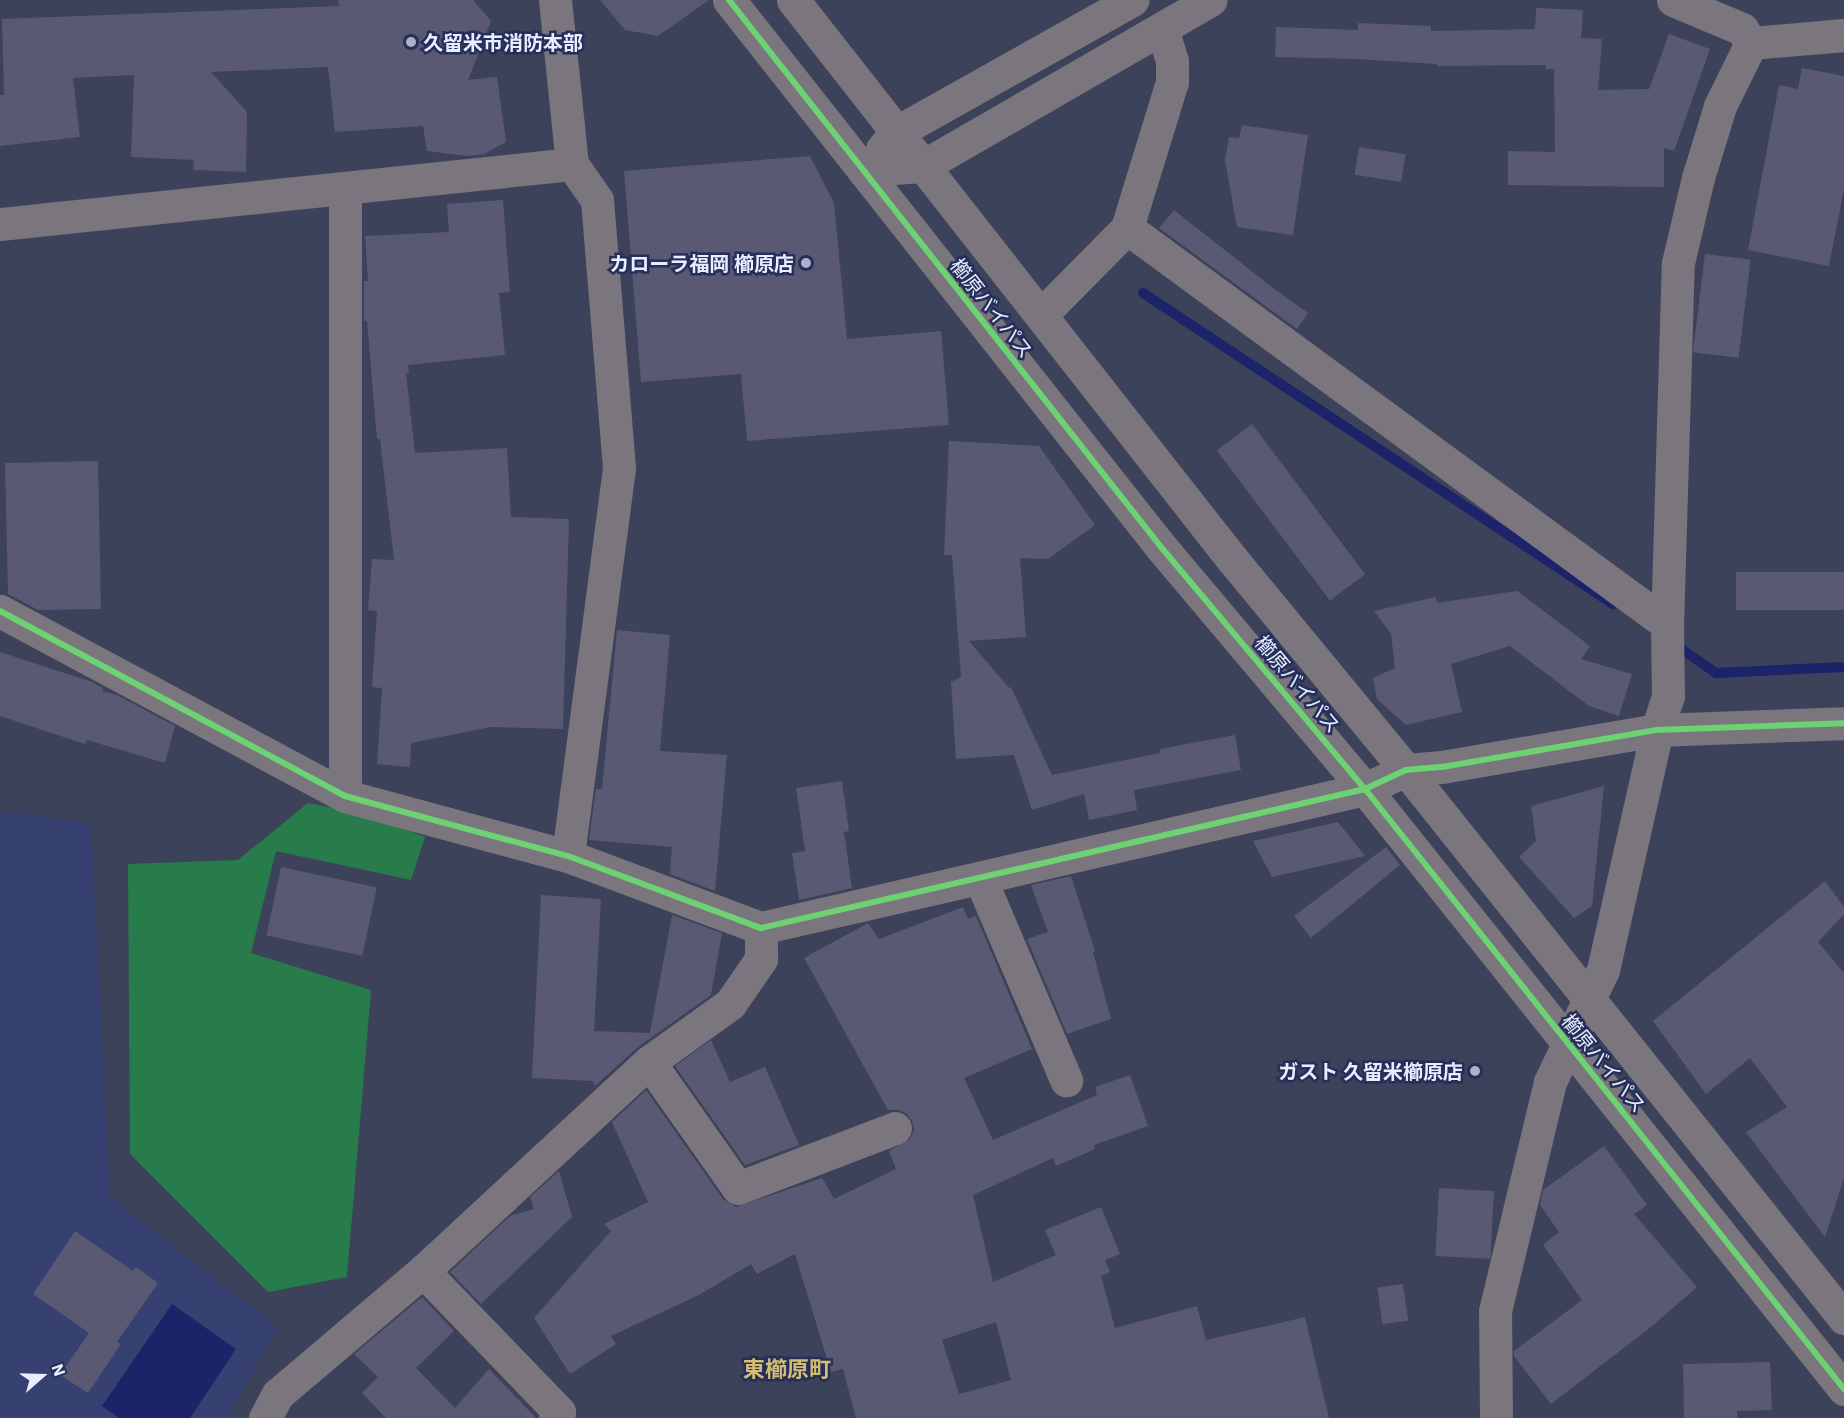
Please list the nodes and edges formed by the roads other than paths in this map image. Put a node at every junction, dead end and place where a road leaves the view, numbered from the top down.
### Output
1 (555, 0) edge
2 (729, 0) edge
3 (793, 0) edge
4 (1132, 0) edge
5 (1211, 0) edge
6 (1673, 0) edge
7 (1162, 29) junction
8 (1844, 35) edge
9 (1751, 43) junction
10 (897, 132) junction
11 (573, 164) junction
12 (923, 166) junction
13 (863, 170) junction
14 (345, 188) junction
15 (0, 224) edge
16 (1127, 228) junction
17 (1041, 315) junction
18 (0, 611) edge
19 (1667, 626) junction
20 (1844, 723) edge
21 (1657, 730) junction
22 (1406, 770) junction
23 (1365, 789) junction
24 (345, 795) junction
25 (568, 856) junction
26 (980, 878) junction
27 (761, 928) junction
28 (1590, 999) junction
29 (1568, 1044) junction
30 (649, 1062) junction
31 (1066, 1080) dead end
32 (895, 1128) dead end
33 (423, 1271) junction
34 (1844, 1318) edge
35 (1844, 1389) edge
36 (265, 1418) edge
37 (555, 1418) edge
38 (1496, 1418) edge

1 - 11 street
2 - 13 street, 櫛原バイパス
3 - 10 street, 櫛原バイパス
4 - 10 street
5 - 7 street
6 - 9 street
7 - 12 street
7 - 16 street
8 - 9 street
9 - 19 street
10 - 12 street, 櫛原バイパス
10 - 13 street
11 - 14 street
11 - 25 street
12 - 13 street
12 - 17 street, 櫛原バイパス
13 - 23 street, 櫛原バイパス
14 - 15 street
14 - 24 street
16 - 17 street
16 - 19 street
17 - 22 street, 櫛原バイパス
18 - 24 street
19 - 21 street
20 - 21 street
21 - 22 street
21 - 28 street
22 - 23 street
22 - 28 street, 櫛原バイパス
23 - 26 street
23 - 29 street, 櫛原バイパス
24 - 25 street
25 - 27 street
26 - 27 street
26 - 31 street
27 - 30 street
28 - 29 street
28 - 34 street, 櫛原バイパス
29 - 35 street, 櫛原バイパス
29 - 38 street
30 - 32 street
30 - 33 street
33 - 36 street
33 - 37 street

